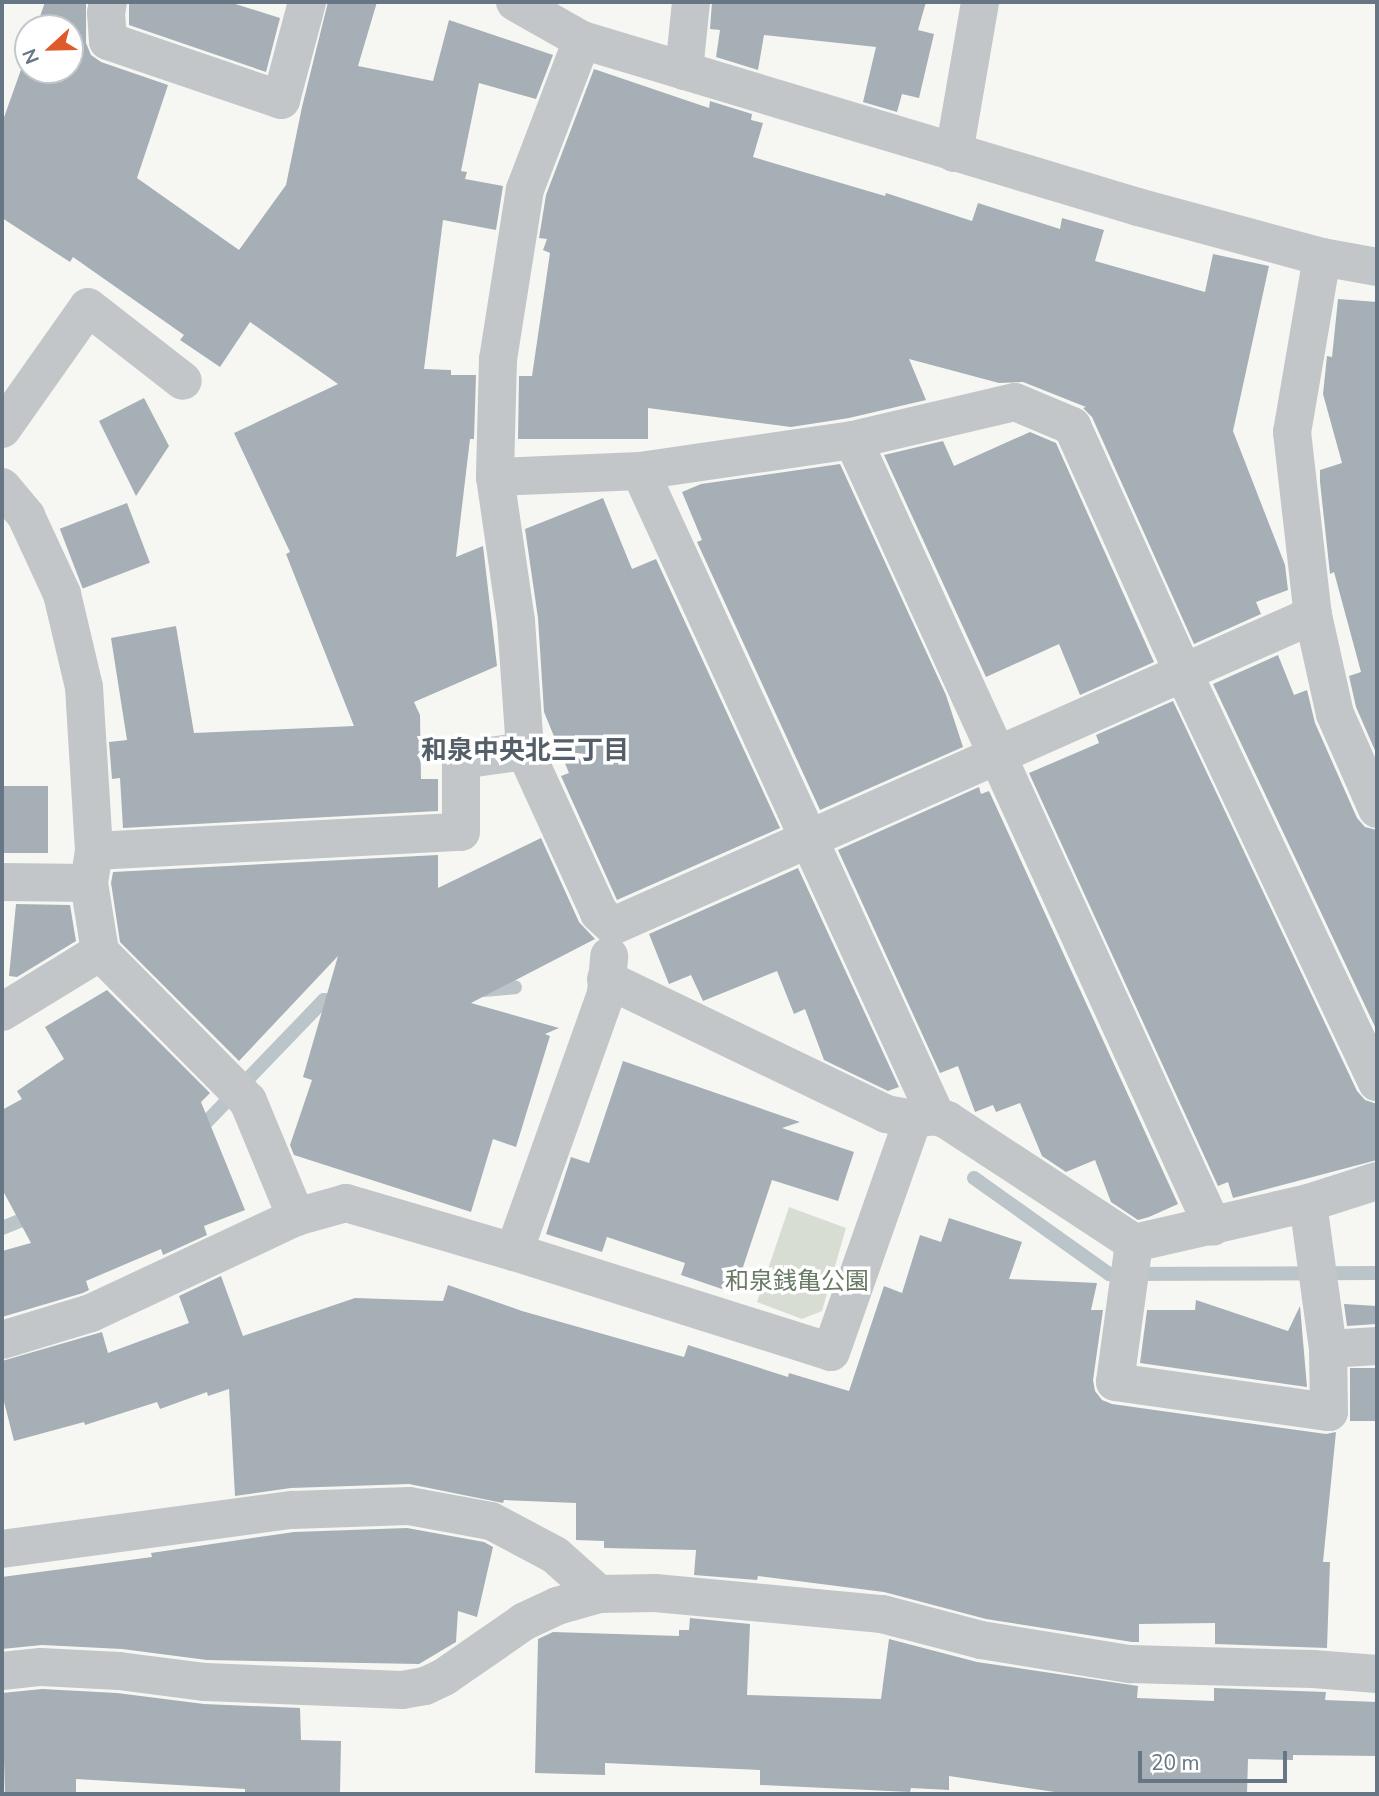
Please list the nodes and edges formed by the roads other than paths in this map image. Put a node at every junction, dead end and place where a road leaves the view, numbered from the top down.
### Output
1 (108, 2) edge
2 (307, 2) edge
3 (517, 2) edge
4 (691, 2) edge
5 (980, 2) edge
6 (582, 40) junction
7 (684, 71) junction
8 (954, 153) junction
9 (1322, 257) junction
10 (1377, 267) edge
11 (183, 381) dead end
12 (2, 429) edge
13 (853, 440) junction
14 (640, 471) junction
15 (495, 477) junction
16 (2, 487) edge
17 (1313, 615) junction
18 (1183, 672) junction
19 (525, 751) junction
20 (998, 755) junction
21 (1377, 809) edge
22 (809, 839) junction
23 (92, 867) junction
24 (2, 882) edge
25 (613, 926) junction
26 (100, 952) junction
27 (606, 986) junction
28 (2, 1012) edge
29 (1377, 1082) edge
30 (920, 1121) junction
31 (1377, 1181) edge
32 (1308, 1203) junction
33 (296, 1217) junction
34 (1213, 1227) junction
35 (514, 1252) junction
36 (1133, 1253) junction
37 (2, 1340) edge
38 (1377, 1346) edge
39 (1328, 1349) junction
40 (2, 1549) edge
41 (599, 1594) junction
42 (2, 1671) edge
43 (1377, 1674) edge

1 - 2 street
3 - 6 street
4 - 7 street
5 - 8 street
6 - 7 street
6 - 15 street
7 - 8 street
8 - 9 street
9 - 10 street
9 - 17 street
11 - 12 street
13 - 14 street
13 - 18 street
13 - 20 street
14 - 15 street
14 - 22 street
15 - 19 street
16 - 23 street
17 - 18 street
17 - 21 street
18 - 20 street
18 - 29 street
19 - 23 street
19 - 25 street
20 - 22 street
20 - 34 street
22 - 25 street
22 - 30 street
23 - 24 street
23 - 26 street
25 - 27 street
26 - 28 street
26 - 33 street
27 - 30 street
27 - 35 street
30 - 35 street
30 - 36 street
31 - 32 street
32 - 34 street
32 - 39 street
33 - 35 street
33 - 37 street
34 - 36 street
36 - 39 street
38 - 39 street
40 - 41 street
41 - 42 street
41 - 43 street

